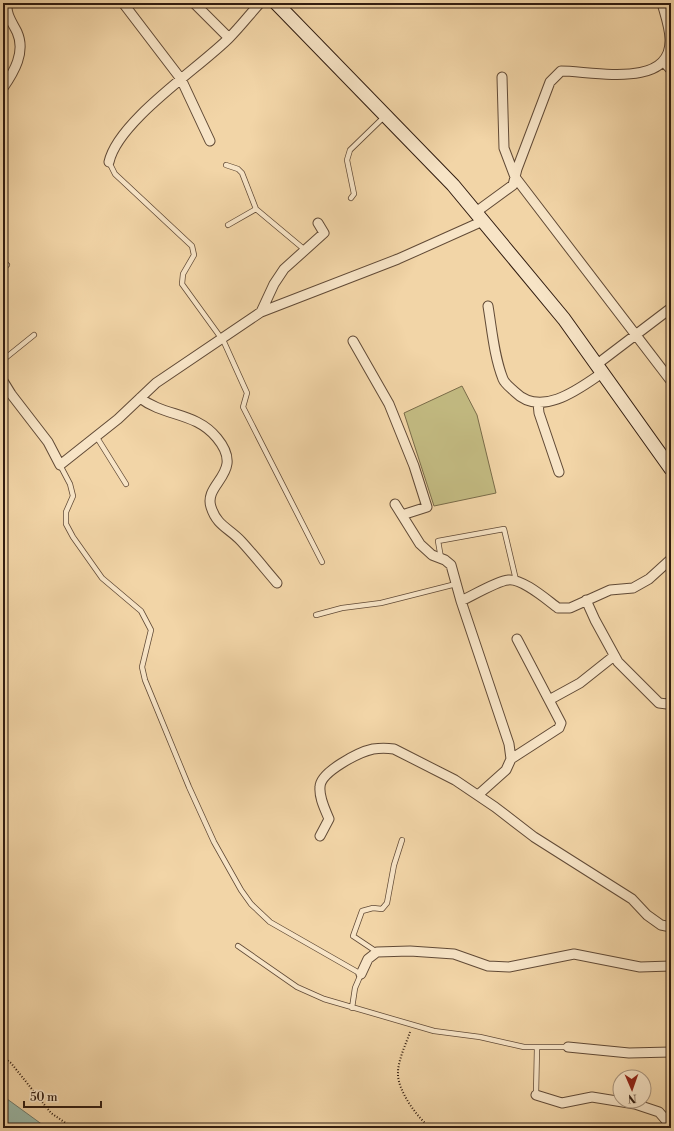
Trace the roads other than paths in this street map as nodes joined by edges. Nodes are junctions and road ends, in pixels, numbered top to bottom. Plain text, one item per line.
1 (7, 3) edge
2 (123, 3) edge
3 (194, 3) edge
4 (260, 3) edge
5 (276, 3) edge
6 (662, 3) edge
7 (229, 38) junction
8 (664, 62) junction
9 (671, 70) edge
10 (502, 77) dead end
11 (181, 79) junction
12 (3, 88) edge
13 (386, 115) junction
14 (210, 141) dead end
15 (109, 162) joint
16 (226, 165) dead end
17 (515, 177) junction
18 (351, 198) dead end
19 (256, 209) junction
20 (479, 217) junction
21 (318, 223) dead end
22 (228, 225) dead end
23 (305, 250) junction
24 (488, 306) dead end
25 (671, 308) edge
26 (261, 312) junction
27 (635, 334) junction
28 (34, 335) dead end
29 (222, 338) junction
30 (353, 341) dead end
31 (3, 360) edge
32 (599, 369) junction
33 (3, 381) edge
34 (671, 381) edge
35 (140, 398) junction
36 (538, 403) junction
37 (96, 436) junction
38 (60, 465) junction
39 (671, 469) edge
40 (559, 472) dead end
41 (126, 484) dead end
42 (395, 504) dead end
43 (402, 515) junction
44 (441, 558) junction
45 (671, 559) edge
46 (322, 562) dead end
47 (516, 580) junction
48 (277, 582) dead end
49 (456, 584) junction
50 (586, 600) junction
51 (461, 602) junction
52 (316, 615) dead end
53 (517, 639) dead end
54 (614, 656) junction
55 (549, 700) junction
56 (671, 701) edge
57 (511, 759) junction
58 (478, 795) junction
59 (320, 836) dead end
60 (402, 840) dead end
61 (671, 928) edge
62 (238, 946) dead end
63 (377, 952) junction
64 (671, 966) edge
65 (361, 974) junction
66 (352, 1008) junction
67 (537, 1047) junction
68 (568, 1047) joint
69 (671, 1052) edge
70 (536, 1095) joint
71 (671, 1126) edge

1 - 12 street
2 - 11 street
3 - 7 street
4 - 7 street
5 - 13 street
6 - 8 street
7 - 11 street
8 - 9 street
8 - 17 street
10 - 17 street
11 - 14 street
11 - 15 street
13 - 18 lane
13 - 20 street
15 - 29 lane
16 - 19 lane
17 - 20 street
17 - 27 street
19 - 22 lane
19 - 23 lane
20 - 26 street
20 - 32 street
21 - 23 street
23 - 26 street
24 - 36 street
25 - 27 street
26 - 29 street
27 - 32 street
27 - 34 street
28 - 31 lane
29 - 35 street
29 - 46 lane
30 - 43 street
32 - 36 street
32 - 39 street
33 - 38 street
35 - 37 street
35 - 48 street
36 - 40 street
37 - 38 street
37 - 41 lane
38 - 65 lane
42 - 43 street
43 - 44 street
44 - 47 lane
44 - 49 street
45 - 50 street
47 - 50 street
47 - 51 street
49 - 51 street
49 - 52 lane
50 - 54 street
51 - 57 street
53 - 55 street
54 - 55 street
54 - 56 street
55 - 57 street
57 - 58 street
58 - 59 street
58 - 61 street
60 - 63 lane
62 - 66 lane
63 - 64 street
63 - 65 street
65 - 66 lane
66 - 67 lane
67 - 68 lane
67 - 70 lane
68 - 69 street
70 - 71 street

